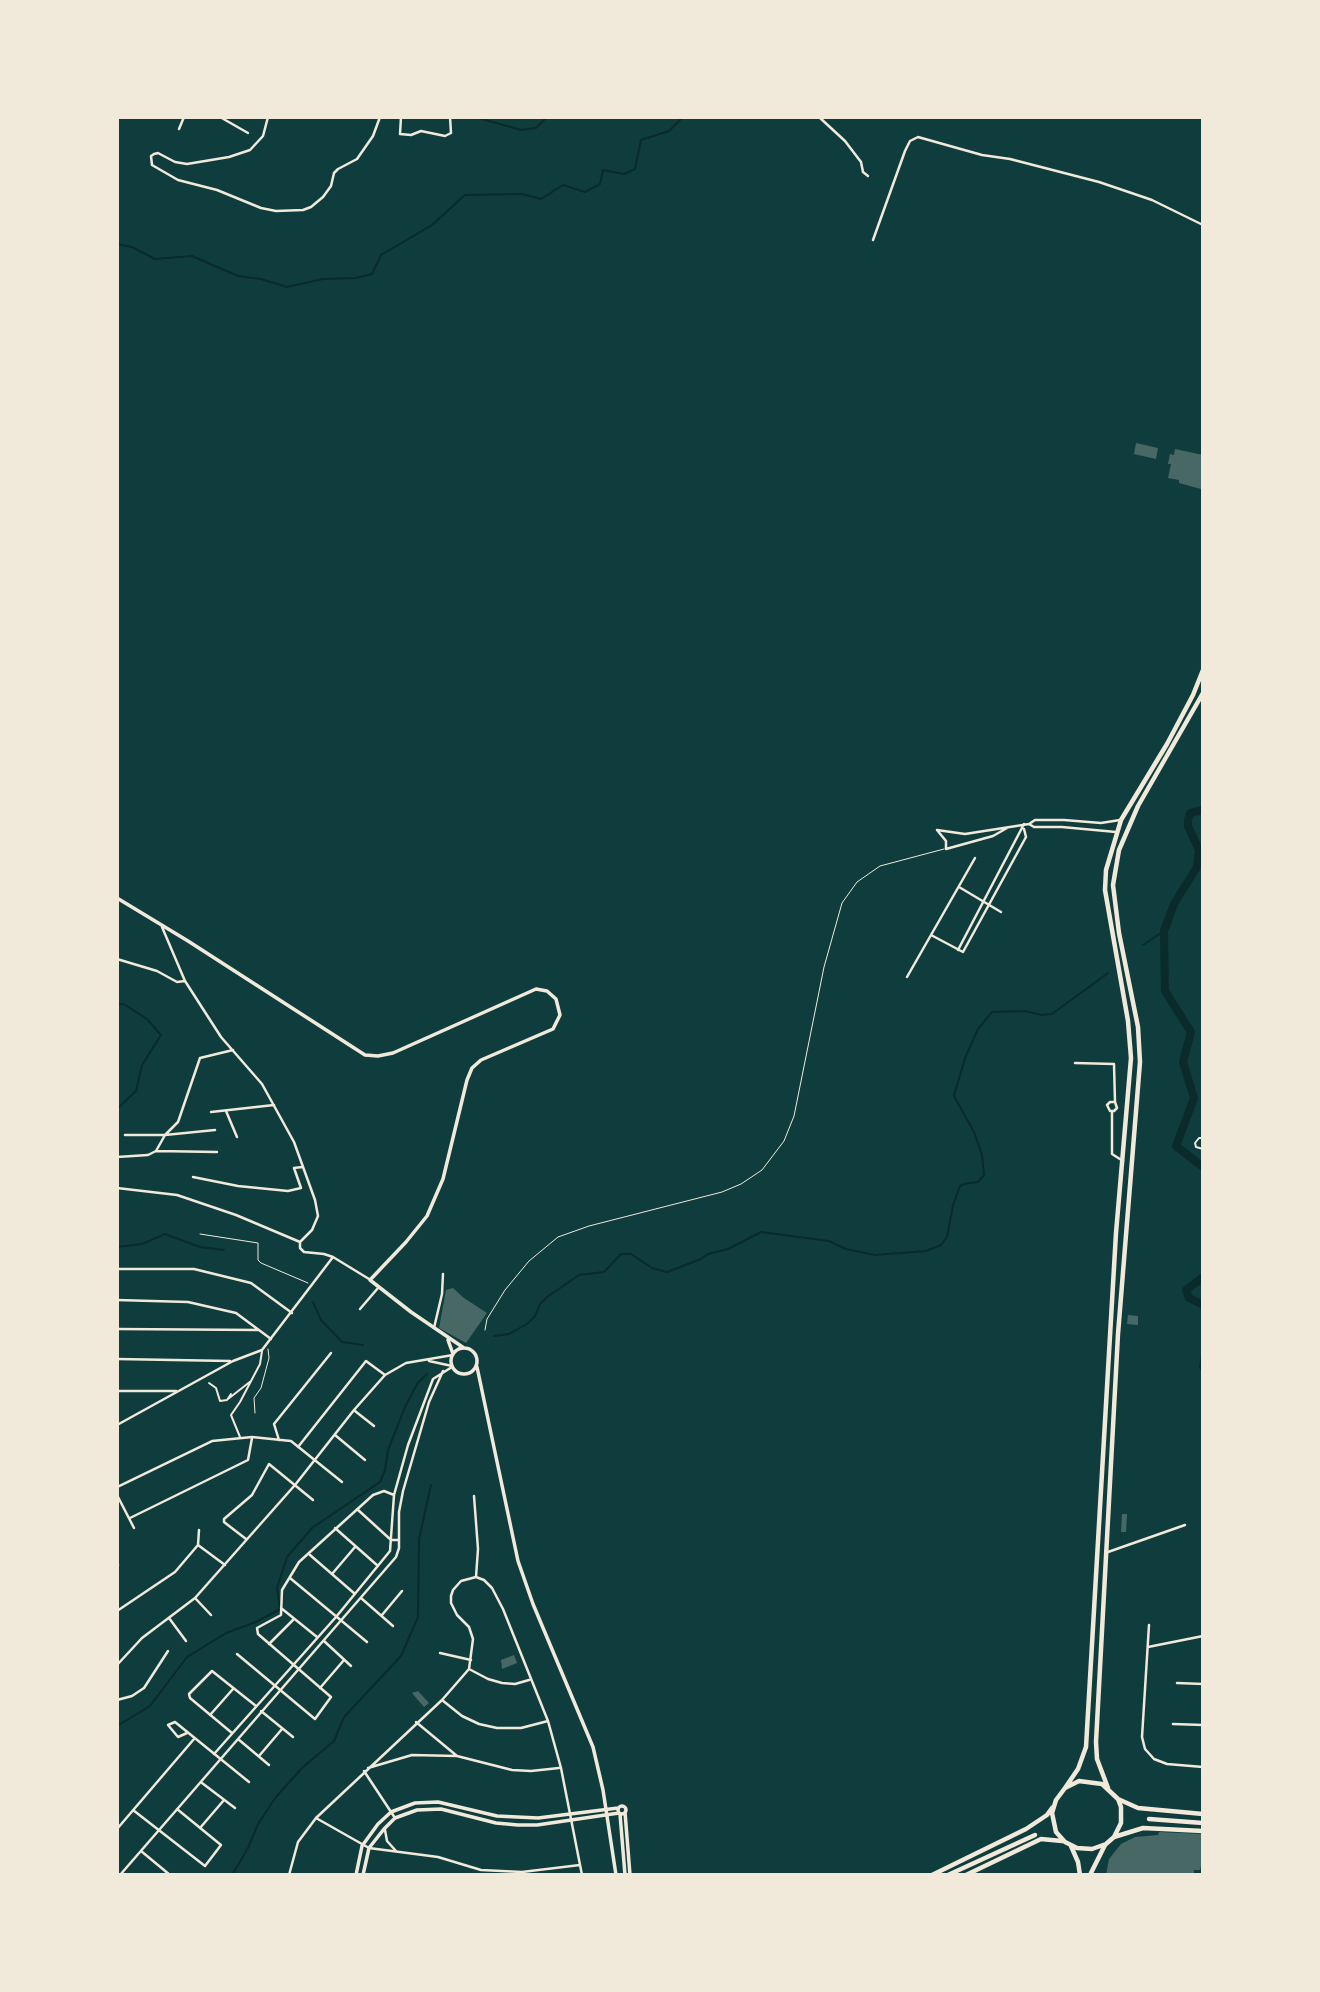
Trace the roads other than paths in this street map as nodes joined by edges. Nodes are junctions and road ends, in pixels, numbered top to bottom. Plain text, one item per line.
1 (184, 117) edge
2 (219, 117) edge
3 (268, 117) edge
4 (380, 117) edge
5 (401, 117) edge
6 (450, 117) edge
7 (819, 117) edge
8 (179, 129) dead end
9 (248, 132) dead end
10 (868, 176) dead end
11 (1203, 225) edge
12 (873, 240) dead end
13 (1203, 670) edge
14 (1203, 693) edge
15 (1121, 820) junction
16 (1030, 824) junction
17 (1024, 826) junction
18 (1008, 828) junction
19 (1116, 832) junction
20 (946, 849) junction
21 (975, 858) dead end
22 (958, 886) junction
23 (117, 898) edge
24 (984, 902) junction
25 (989, 905) junction
26 (1002, 912) dead end
27 (162, 925) junction
28 (931, 935) junction
29 (958, 950) junction
30 (117, 958) edge
31 (907, 977) dead end
32 (185, 981) junction
33 (234, 1050) junction
34 (1075, 1063) dead end
35 (1115, 1102) junction
36 (274, 1105) junction
37 (225, 1110) junction
38 (211, 1112) dead end
39 (1112, 1112) junction
40 (215, 1130) dead end
41 (125, 1135) dead end
42 (165, 1135) junction
43 (237, 1138) dead end
44 (1203, 1138) edge
45 (1203, 1149) edge
46 (156, 1151) junction
47 (218, 1152) dead end
48 (117, 1157) edge
49 (1122, 1161) junction
50 (1133, 1164) junction
51 (303, 1167) junction
52 (193, 1177) dead end
53 (117, 1188) edge
54 (300, 1242) junction
55 (333, 1257) junction
56 (117, 1269) edge
57 (443, 1274) dead end
58 (370, 1280) junction
59 (378, 1288) junction
60 (117, 1300) edge
61 (359, 1309) dead end
62 (292, 1313) junction
63 (434, 1328) junction
64 (117, 1329) edge
65 (258, 1330) junction
66 (485, 1330) dead end
67 (447, 1338) junction
68 (271, 1339) junction
69 (464, 1348) junction
70 (262, 1350) junction
71 (331, 1353) dead end
72 (453, 1354) junction
73 (117, 1359) edge
74 (425, 1360) junction
75 (233, 1362) junction
76 (1109, 1365) junction
77 (1117, 1365) junction
78 (452, 1366) junction
79 (477, 1367) junction
80 (443, 1371) junction
81 (467, 1374) junction
82 (385, 1375) junction
83 (253, 1379) junction
84 (209, 1383) dead end
85 (480, 1384) junction
86 (117, 1391) edge
87 (180, 1391) junction
88 (230, 1394) dead end
89 (424, 1399) junction
90 (227, 1400) junction
91 (429, 1402) junction
92 (354, 1410) junction
93 (1104, 1425) junction
94 (1114, 1425) junction
95 (117, 1426) edge
96 (374, 1426) dead end
97 (334, 1434) junction
98 (252, 1437) junction
99 (240, 1438) junction
100 (279, 1440) junction
101 (408, 1445) junction
102 (298, 1447) junction
103 (416, 1447) junction
104 (406, 1454) junction
105 (413, 1456) junction
106 (314, 1460) junction
107 (365, 1460) dead end
108 (342, 1482) dead end
109 (295, 1485) junction
110 (117, 1487) edge
111 (117, 1494) edge
112 (394, 1495) junction
113 (474, 1496) dead end
114 (313, 1500) dead end
115 (357, 1509) junction
116 (130, 1518) junction
117 (1185, 1525) dead end
118 (134, 1528) dead end
119 (335, 1528) junction
120 (199, 1530) dead end
121 (247, 1540) junction
122 (391, 1540) junction
123 (399, 1540) junction
124 (198, 1545) junction
125 (356, 1546) junction
126 (1108, 1552) junction
127 (310, 1554) junction
128 (225, 1566) junction
129 (378, 1566) junction
130 (332, 1574) junction
131 (476, 1577) junction
132 (290, 1578) junction
133 (402, 1591) dead end
134 (355, 1594) junction
135 (195, 1598) junction
136 (361, 1598) junction
137 (281, 1608) junction
138 (117, 1611) edge
139 (211, 1615) dead end
140 (382, 1615) junction
141 (336, 1617) junction
142 (169, 1618) junction
143 (296, 1618) junction
144 (342, 1620) junction
145 (1149, 1625) dead end
146 (393, 1626) dead end
147 (1203, 1636) edge
148 (317, 1637) junction
149 (186, 1641) dead end
150 (324, 1641) junction
151 (367, 1642) dead end
152 (269, 1644) junction
153 (1148, 1647) junction
154 (168, 1651) dead end
155 (440, 1653) dead end
156 (237, 1654) dead end
157 (344, 1660) junction
158 (472, 1660) junction
159 (117, 1664) edge
160 (351, 1665) dead end
161 (293, 1666) junction
162 (469, 1669) junction
163 (299, 1670) junction
164 (530, 1680) junction
165 (1177, 1683) dead end
166 (1203, 1684) edge
167 (274, 1686) junction
168 (234, 1688) junction
169 (320, 1688) junction
170 (279, 1691) junction
171 (117, 1700) edge
172 (442, 1700) junction
173 (256, 1706) junction
174 (261, 1711) junction
175 (210, 1715) junction
176 (548, 1721) junction
177 (416, 1722) junction
178 (1173, 1724) dead end
179 (1203, 1725) edge
180 (283, 1729) junction
181 (187, 1732) junction
182 (232, 1734) junction
183 (293, 1737) dead end
184 (238, 1738) junction
185 (194, 1739) junction
186 (440, 1743) junction
187 (214, 1754) junction
188 (436, 1754) junction
189 (259, 1756) junction
190 (457, 1756) junction
191 (220, 1760) junction
192 (269, 1765) dead end
193 (1203, 1767) edge
194 (561, 1768) junction
195 (365, 1770) junction
196 (201, 1782) junction
197 (249, 1782) dead end
198 (1065, 1788) junction
199 (1108, 1788) junction
200 (1118, 1799) junction
201 (224, 1800) junction
202 (1053, 1807) junction
203 (235, 1808) dead end
204 (176, 1809) junction
205 (134, 1810) junction
206 (391, 1812) junction
207 (570, 1813) junction
208 (599, 1813) junction
209 (1203, 1814) edge
210 (316, 1818) junction
211 (395, 1818) junction
212 (1149, 1818) dead end
213 (572, 1820) junction
214 (1203, 1822) edge
215 (200, 1828) junction
216 (117, 1829) edge
217 (384, 1829) junction
218 (158, 1830) junction
219 (1203, 1831) edge
220 (1035, 1836) dead end
221 (1114, 1837) junction
222 (1065, 1842) junction
223 (1106, 1844) junction
224 (362, 1846) junction
225 (1070, 1846) junction
226 (369, 1848) junction
227 (141, 1851) junction
228 (399, 1853) junction
229 (580, 1865) junction
230 (164, 1870) junction
231 (481, 1870) junction
232 (521, 1873) edge
233 (120, 1875) edge
234 (160, 1875) edge
235 (170, 1875) edge
236 (290, 1875) edge
237 (356, 1875) edge
238 (363, 1875) edge
239 (489, 1875) edge
240 (582, 1875) edge
241 (616, 1875) edge
242 (628, 1875) edge
243 (932, 1875) edge
244 (950, 1875) edge
245 (967, 1875) edge
246 (1080, 1875) edge
247 (1090, 1875) edge

1 - 8 street
2 - 9 street
3 - 4 street
5 - 6 street
7 - 10 street
11 - 12 street
13 - 15 main road
14 - 50 main road
15 - 16 street
15 - 19 main road
16 - 17 street
16 - 19 street
17 - 18 street
17 - 24 street
17 - 25 street
18 - 20 street
18 - 20 street
19 - 49 main road
20 - 66 lane
21 - 22 street
22 - 24 street
22 - 28 street
23 - 27 main road
24 - 25 street
24 - 29 street
25 - 26 street
25 - 29 street
27 - 32 street
27 - 58 main road
28 - 29 street
28 - 31 street
30 - 32 street
32 - 33 street
33 - 36 street
33 - 42 street
34 - 35 street
35 - 39 street
35 - 39 street
36 - 37 street
36 - 51 street
37 - 38 street
37 - 43 street
39 - 49 street
40 - 42 street
41 - 42 street
42 - 46 street
44 - 45 street
46 - 47 street
46 - 48 street
49 - 50 main road
49 - 76 main road
50 - 77 main road
51 - 52 street
51 - 54 street
53 - 54 street
54 - 55 street
55 - 58 street
55 - 62 street
56 - 62 street
57 - 63 street
58 - 59 main road
59 - 61 street
59 - 63 main road
60 - 65 street
62 - 68 street
63 - 67 main road
64 - 65 street
65 - 68 street
67 - 69 main road
67 - 72 main road
68 - 70 street
69 - 72 main road
69 - 79 main road
70 - 75 street
70 - 83 street
71 - 100 street
72 - 74 street
72 - 78 main road
73 - 75 street
74 - 78 street
74 - 82 street
75 - 87 street
76 - 77 main road
76 - 93 main road
77 - 94 main road
78 - 80 street
78 - 81 main road
79 - 81 main road
79 - 85 main road
80 - 89 street
80 - 91 street
81 - 85 main road
82 - 92 street
82 - 102 street
83 - 90 street
83 - 99 street
84 - 90 street
85 - 241 main road
86 - 87 street
87 - 95 street
88 - 90 street
89 - 91 street
89 - 101 street
91 - 103 street
92 - 96 street
92 - 97 street
93 - 94 main road
93 - 198 main road
94 - 126 main road
97 - 106 street
97 - 107 street
98 - 99 street
98 - 100 street
98 - 116 street
99 - 110 street
100 - 102 street
101 - 103 street
101 - 104 street
102 - 106 street
103 - 105 street
104 - 105 street
104 - 112 street
105 - 123 street
106 - 108 street
106 - 109 street
109 - 114 street
109 - 121 street
109 - 121 street
111 - 116 street
112 - 115 street
112 - 122 street
113 - 131 street
115 - 119 street
115 - 122 street
116 - 118 street
117 - 126 street
119 - 125 street
119 - 127 street
120 - 124 street
121 - 128 street
122 - 123 street
122 - 129 street
123 - 136 street
124 - 128 street
124 - 138 street
125 - 129 street
125 - 130 street
126 - 199 main road
127 - 130 street
127 - 132 street
128 - 135 street
129 - 134 street
130 - 134 street
131 - 158 street
131 - 164 street
132 - 137 street
132 - 141 street
133 - 140 street
134 - 141 street
135 - 139 street
135 - 142 street
136 - 140 street
136 - 144 street
137 - 143 street
137 - 152 street
140 - 146 street
141 - 144 street
141 - 148 street
142 - 149 street
142 - 159 street
143 - 148 street
143 - 152 street
144 - 150 street
144 - 151 street
145 - 153 street
147 - 153 street
148 - 161 street
150 - 157 street
150 - 163 street
152 - 161 street
153 - 193 street
154 - 171 street
155 - 158 street
156 - 167 street
157 - 160 street
157 - 169 street
158 - 162 street
161 - 163 street
161 - 167 street
162 - 164 street
162 - 172 street
163 - 169 street
163 - 170 street
164 - 176 street
165 - 166 street
167 - 170 street
167 - 173 street
168 - 173 street
168 - 175 street
168 - 175 street
169 - 170 street
170 - 174 street
172 - 176 street
172 - 177 street
173 - 182 street
174 - 180 street
174 - 184 street
175 - 182 street
176 - 194 street
177 - 186 street
177 - 195 street
178 - 179 street
180 - 183 street
180 - 189 street
181 - 181 street
181 - 185 street
182 - 187 street
184 - 189 street
184 - 191 street
185 - 187 street
185 - 205 street
186 - 188 street
186 - 190 street
187 - 191 street
188 - 190 street
188 - 195 street
189 - 192 street
190 - 194 street
191 - 196 street
191 - 197 street
194 - 207 street
195 - 206 street
195 - 210 street
196 - 201 street
196 - 204 street
198 - 199 main road
198 - 202 main road
199 - 200 main road
200 - 209 main road
200 - 221 main road
201 - 203 street
201 - 215 street
202 - 222 main road
202 - 243 main road
204 - 215 street
204 - 218 street
205 - 216 street
205 - 218 street
206 - 207 main road
206 - 211 street
206 - 224 main road
207 - 208 main road
207 - 213 street
208 - 213 main road
208 - 242 main road
210 - 224 street
210 - 236 street
211 - 213 main road
211 - 217 main road
212 - 214 main road
213 - 229 street
215 - 218 street
217 - 226 main road
217 - 228 street
218 - 227 street
219 - 221 main road
220 - 244 main road
221 - 223 main road
222 - 225 main road
222 - 245 main road
223 - 225 main road
223 - 247 main road
224 - 226 street
224 - 237 main road
225 - 246 main road
226 - 228 street
226 - 238 main road
227 - 230 street
227 - 233 street
228 - 231 street
229 - 232 street
229 - 240 street
230 - 234 street
230 - 235 street
231 - 232 street
231 - 239 street

